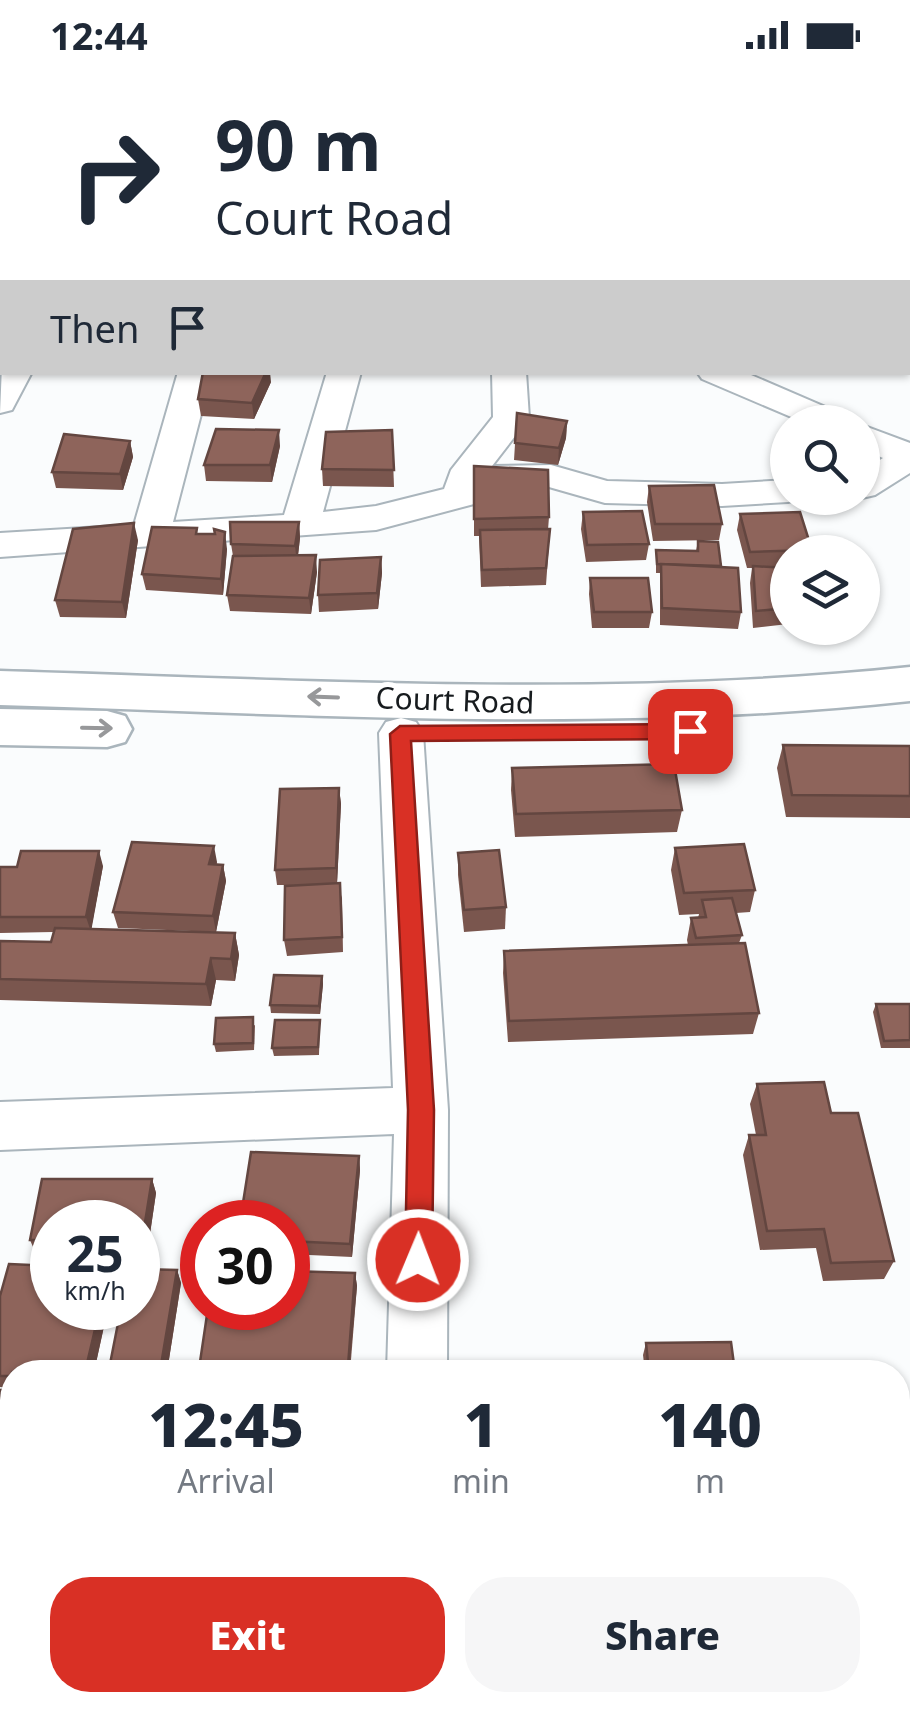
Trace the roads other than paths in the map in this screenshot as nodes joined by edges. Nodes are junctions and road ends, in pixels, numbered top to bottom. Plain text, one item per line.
1 (14, 375) edge
2 (194, 375) edge
3 (343, 375) edge
4 (508, 375) edge
5 (721, 375) edge
6 (797, 375) edge
7 (772, 397) junction
8 (0, 403) edge
9 (791, 405) edge
10 (880, 444) edge
11 (910, 457) edge
12 (880, 475) edge
13 (464, 478) junction
14 (770, 493) edge
15 (300, 526) junction
16 (150, 536) junction
17 (0, 545) edge
18 (910, 684) edge
19 (0, 688) edge
20 (910, 715) edge
21 (0, 727) edge
22 (400, 734) junction
23 (421, 1110) junction
24 (0, 1126) edge
25 (416, 1360) edge

1 - 8 street
2 - 16 street
3 - 15 street
4 - 13 street
5 - 7 street
6 - 7 street
7 - 9 street
10 - 11 street
11 - 12 street
13 - 14 street
13 - 15 street
15 - 16 street
16 - 17 street
18 -> 19 main road, Court Road
20 - 22 main road, Court Road
21 -> 22 main road, Court Road
22 - 23 street
23 - 24 street
23 - 25 street

